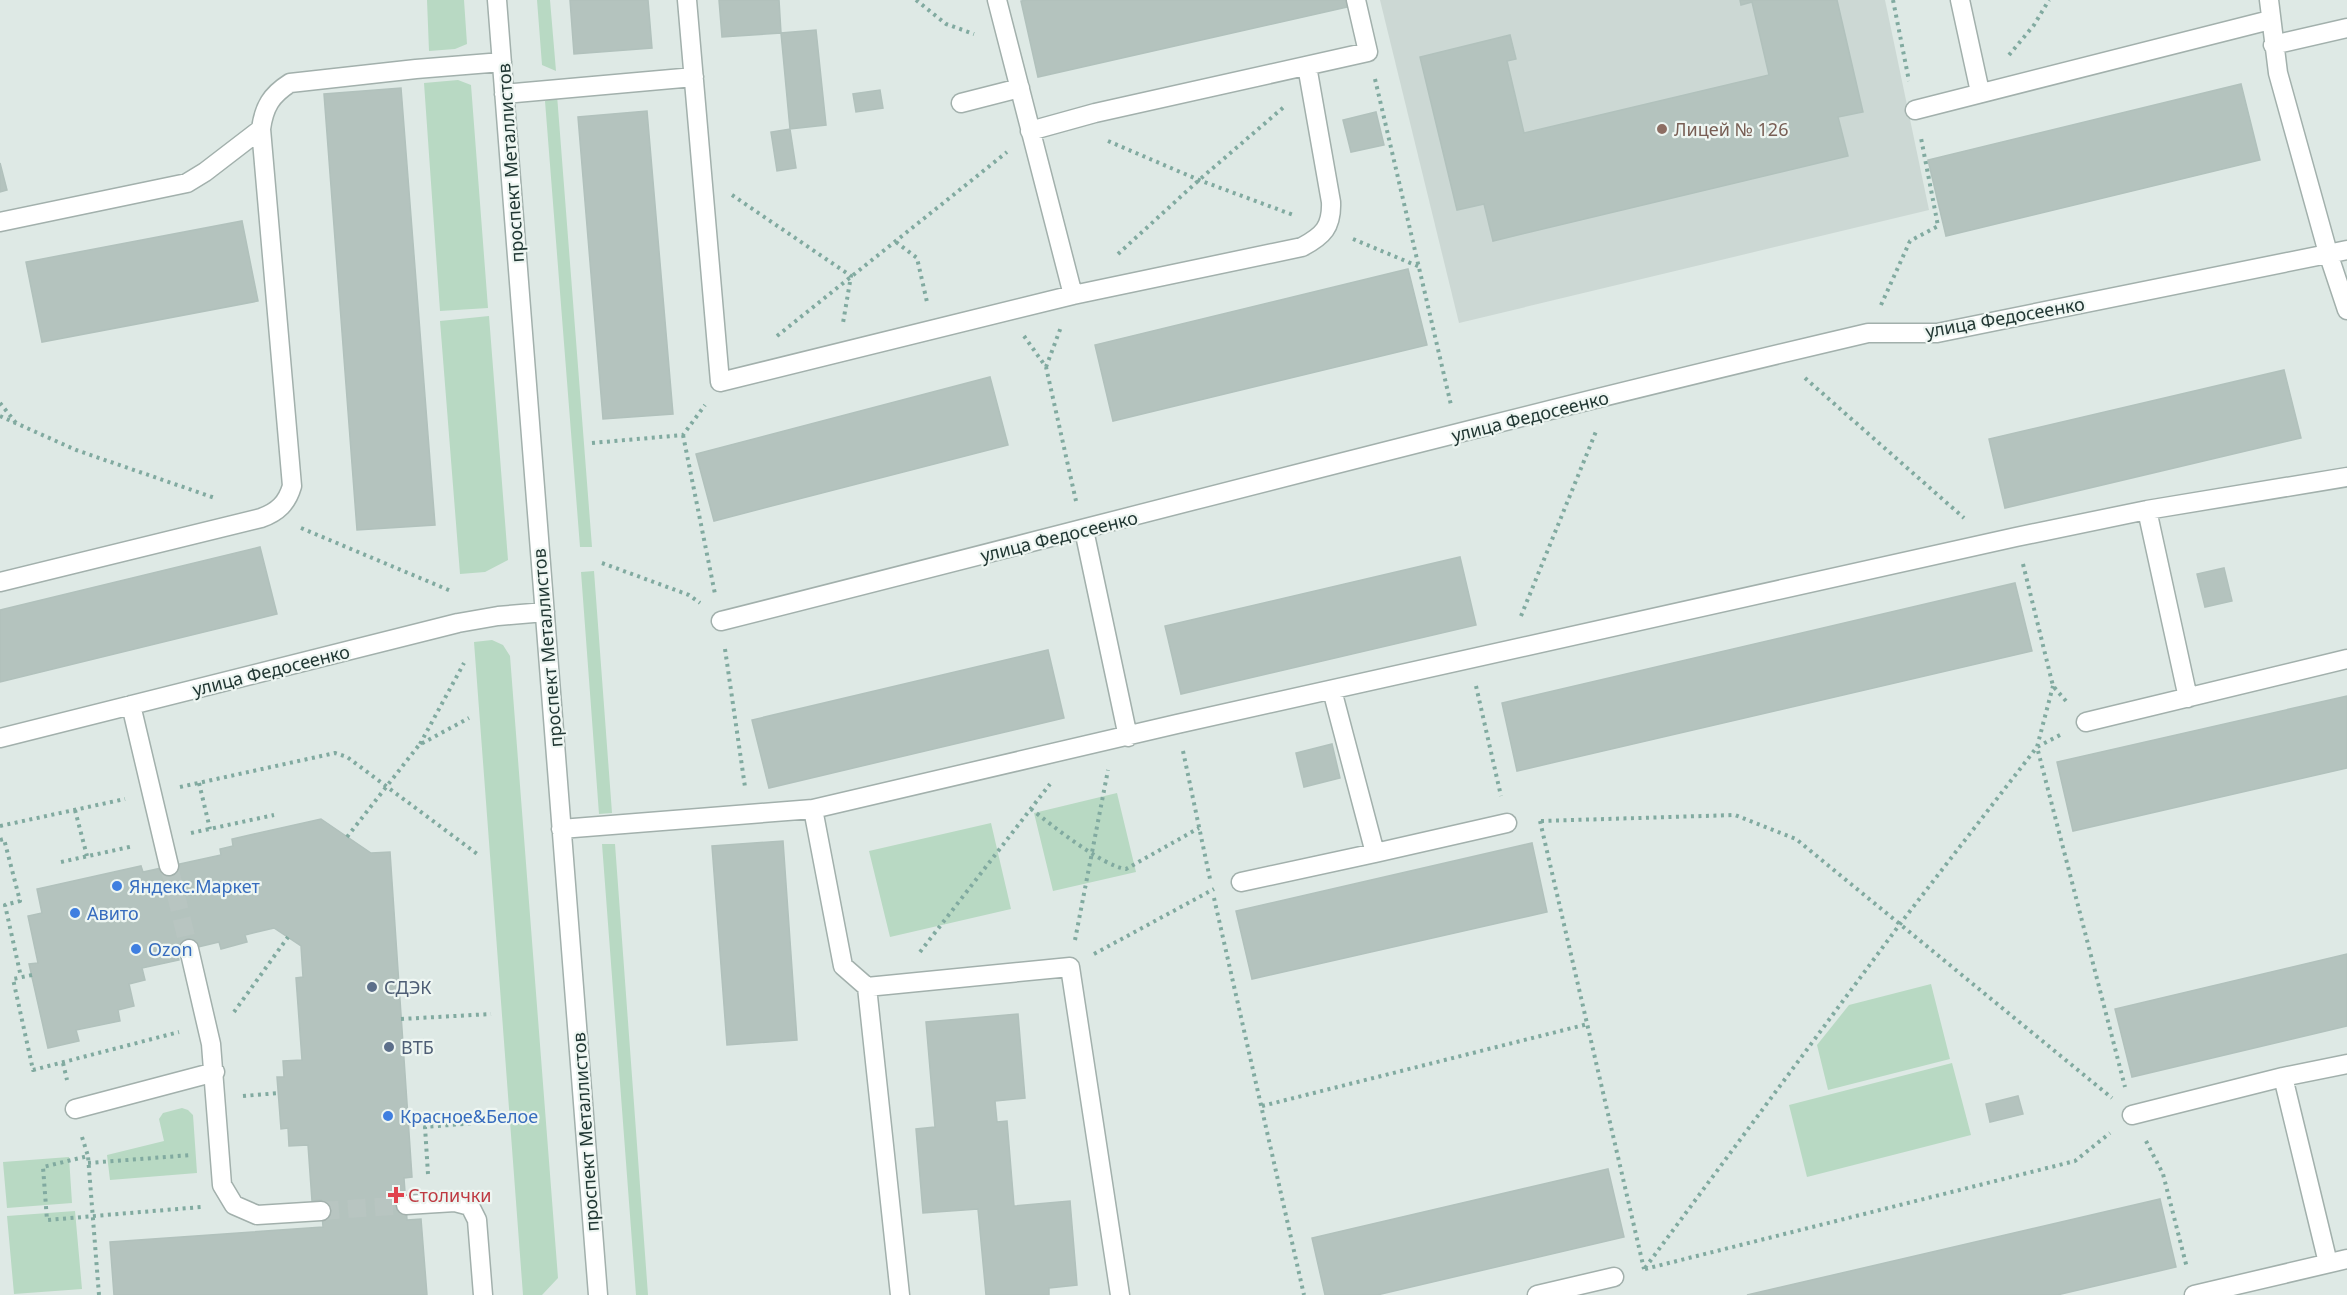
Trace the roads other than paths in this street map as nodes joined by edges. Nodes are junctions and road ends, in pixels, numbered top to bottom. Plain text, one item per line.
1 (497, 0) edge
2 (687, 0) edge
3 (997, 0) edge
4 (1356, 0) edge
5 (1960, 0) edge
6 (2269, 0) edge
7 (2270, 20) junction
8 (2347, 28) edge
9 (2273, 45) junction
10 (502, 62) junction
11 (1307, 66) junction
12 (694, 77) junction
13 (1020, 88) junction
14 (1980, 92) junction
15 (504, 94) junction
16 (961, 103) dead end
17 (1915, 110) road end
18 (261, 129) junction
19 (1030, 131) junction
20 (0, 222) edge
21 (2347, 249) edge
22 (2328, 253) junction
23 (1073, 295) junction
24 (2347, 310) edge
25 (2347, 477) edge
26 (2147, 510) junction
27 (1084, 530) junction
28 (0, 582) edge
29 (545, 612) junction
30 (721, 621) road end
31 (2347, 659) edge
32 (1332, 690) junction
33 (2188, 698) junction
34 (131, 705) junction
35 (2086, 722) road end
36 (0, 738) edge
37 (1121, 739) junction
38 (813, 809) junction
39 (1507, 823) road end
40 (561, 829) junction
41 (1375, 853) junction
42 (169, 866) tunnel mouth
43 (1241, 882) road end
44 (189, 950) tunnel mouth
45 (867, 987) junction
46 (2347, 1064) edge
47 (214, 1072) junction
48 (2283, 1077) junction
49 (75, 1109) dead end
50 (2132, 1114) road end
51 (406, 1205) tunnel mouth
52 (321, 1210) tunnel mouth
53 (2347, 1259) edge
54 (2328, 1263) junction
55 (1614, 1277) road end
56 (483, 1295) edge
57 (598, 1295) edge
58 (900, 1295) edge
59 (1120, 1295) edge
60 (1537, 1295) edge
61 (2194, 1295) edge

1 - 10 street, проспект Металлистов
2 - 12 street
3 - 13 street
4 - 11 street
5 - 14 street
6 - 7 street
7 - 9 street
7 - 14 street
8 - 9 street
9 - 22 street
10 - 15 street, проспект Металлистов
10 - 18 street
11 - 19 street
11 - 23 street
12 - 15 street
12 - 23 street
13 - 16 street
13 - 19 street
14 - 17 street
15 - 29 street, проспект Металлистов
18 - 20 street
18 - 28 street
19 - 23 street
21 - 22 street, улица Федосеенко
22 - 24 street
22 - 27 street, улица Федосеенко
25 - 26 street
26 - 32 street
26 - 33 street
27 - 30 street, улица Федосеенко
27 - 37 street
29 - 34 street, улица Федосеенко
29 - 40 street, проспект Металлистов
31 - 33 street
32 - 37 street
32 - 41 street
33 - 35 street
34 - 36 street, улица Федосеенко
34 - 42 street
37 - 38 street
38 - 40 street
38 - 45 street
39 - 41 street
40 - 57 street, проспект Металлистов
41 - 43 street
44 - 47 street
45 - 58 street
45 - 59 street
46 - 48 street
47 - 49 street
47 - 52 street
48 - 50 street
48 - 54 street
51 - 56 street
53 - 54 street
54 - 61 street
55 - 60 street

